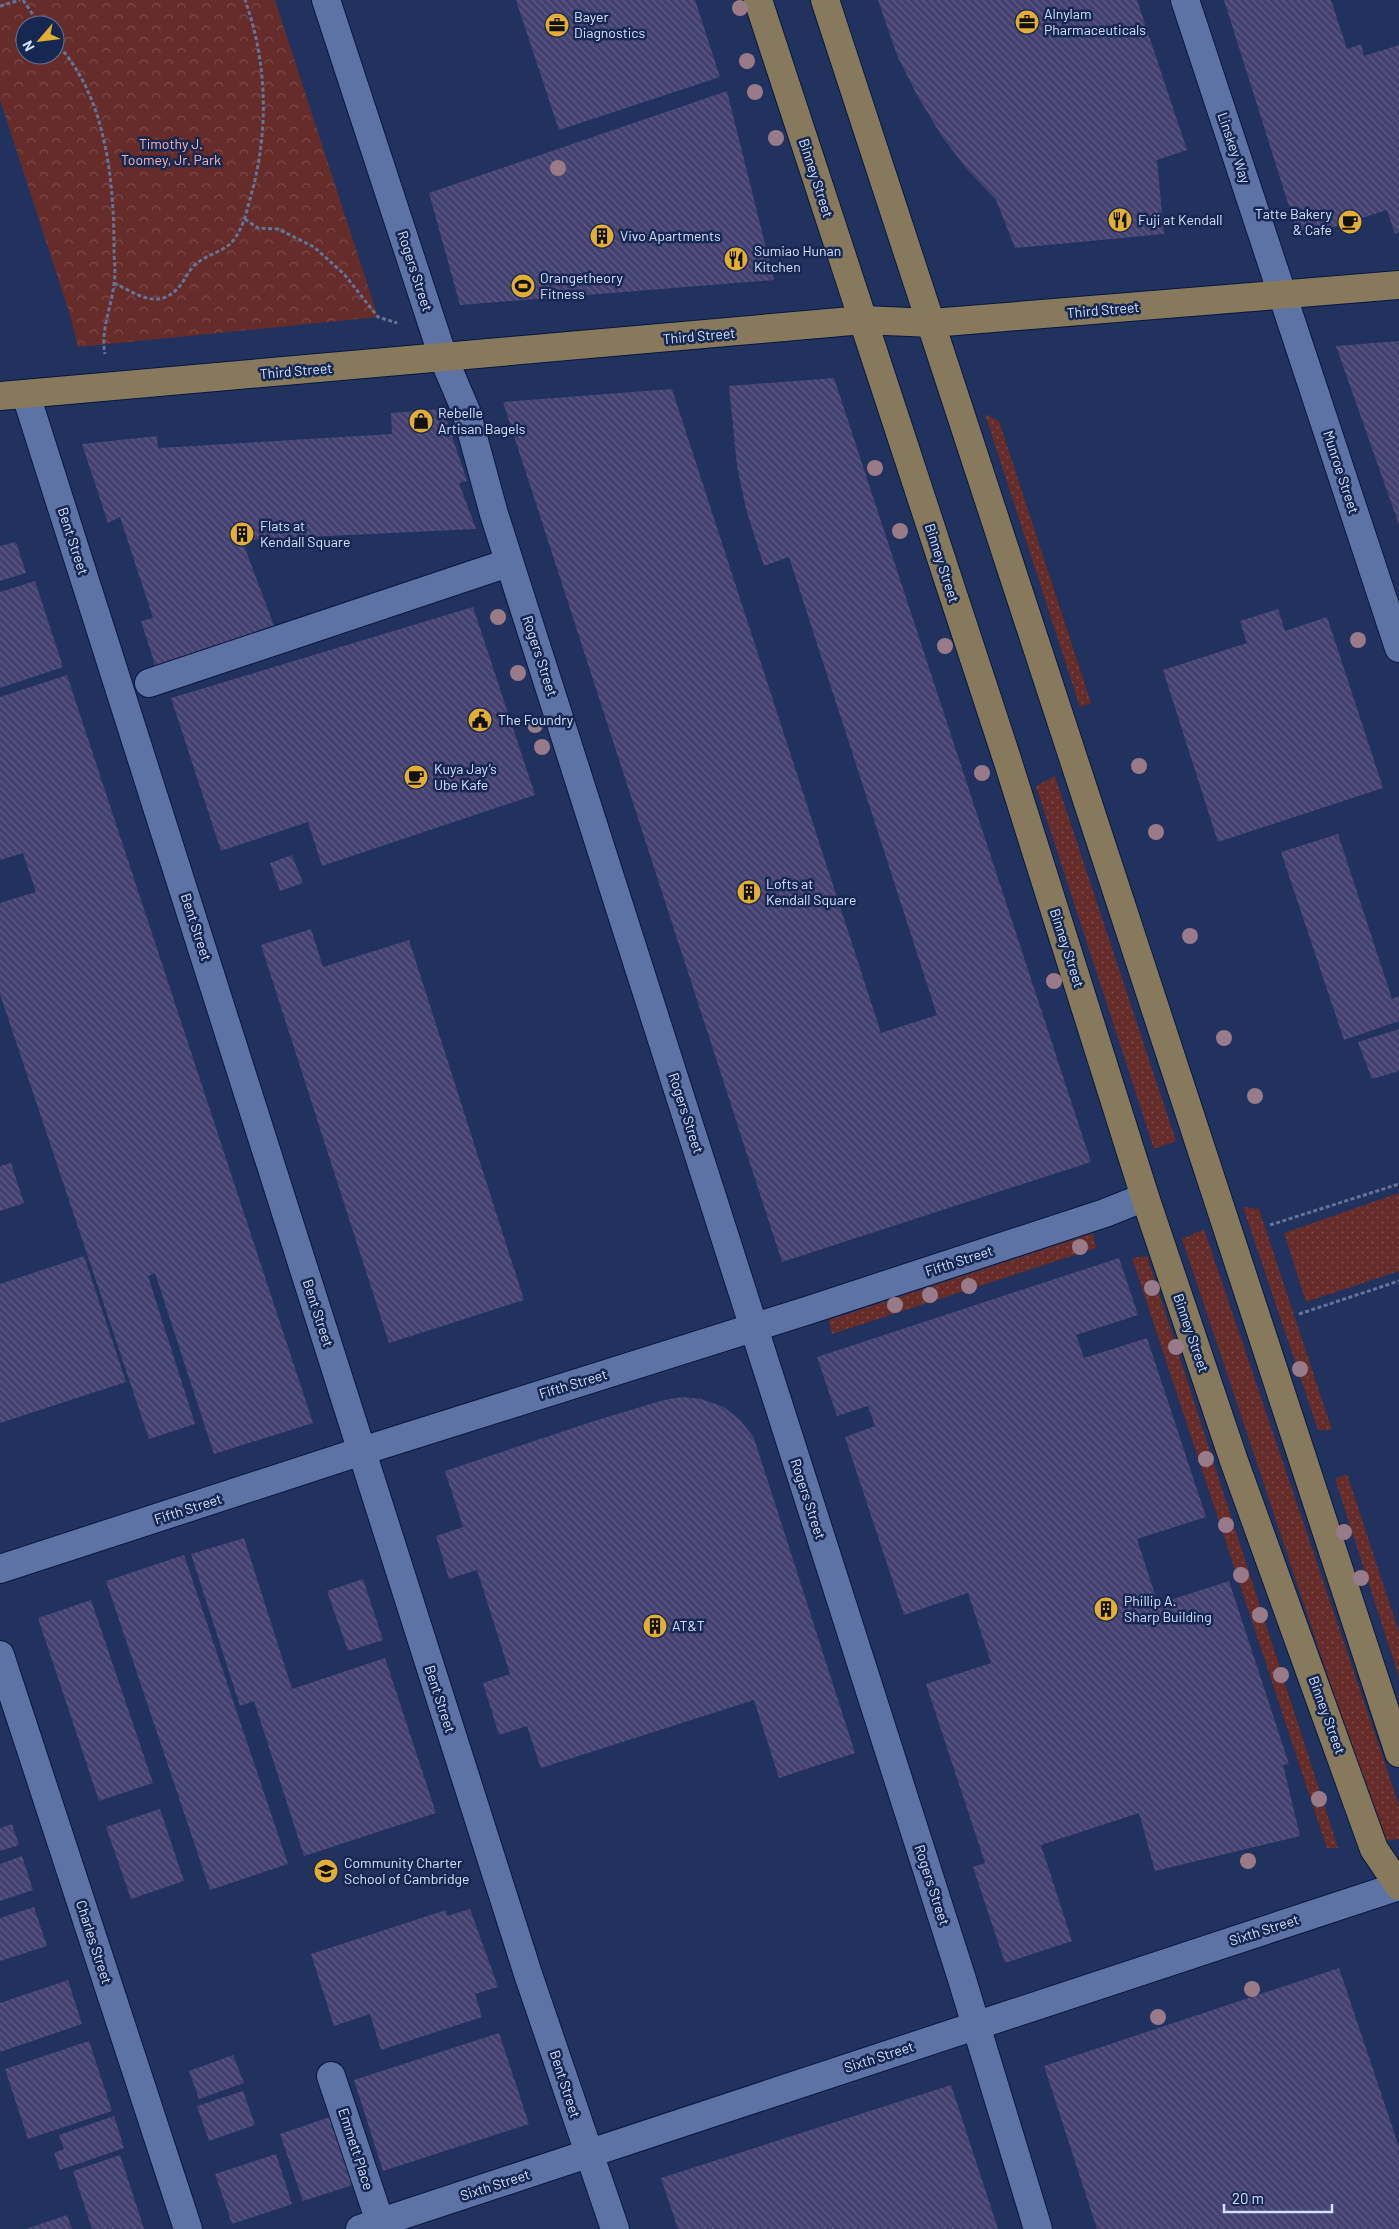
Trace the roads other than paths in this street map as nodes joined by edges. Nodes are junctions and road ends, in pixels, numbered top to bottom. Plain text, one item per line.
1 (326, 0) edge
2 (758, 0) edge
3 (825, 0) edge
4 (1185, 0) edge
5 (1399, 285) edge
6 (1283, 295) junction
7 (863, 320) junction
8 (932, 323) junction
9 (443, 357) junction
10 (13, 396) edge
11 (496, 568) dead end
12 (1399, 648) edge
13 (148, 683) dead end
14 (1145, 1197) junction
15 (755, 1327) junction
16 (362, 1451) junction
17 (0, 1570) edge
18 (0, 1655) edge
19 (1399, 1753) edge
20 (1399, 1886) edge
21 (976, 2025) junction
22 (331, 2076) dead end
23 (588, 2154) junction
24 (370, 2226) edge
25 (188, 2229) edge
26 (616, 2229) edge
27 (1038, 2229) edge

1 - 9 street, Rogers Street
2 - 7 main road, Binney Street
3 - 8 main road
4 - 6 street, Linskey Way
5 - 6 main road, Third Street
6 - 8 main road, Third Street
6 - 12 street, Munroe Street
7 - 8 main road, Third Street
7 - 9 main road, Third Street
7 - 14 main road, Binney Street
8 - 19 main road
9 - 10 main road, Third Street
9 - 15 street, Rogers Street
10 - 16 street, Bent Street
11 - 13 street
14 - 15 street, Fifth Street
14 - 20 main road, Binney Street
15 - 16 street, Fifth Street
15 - 21 street, Rogers Street
16 - 17 street, Fifth Street
16 - 23 street, Bent Street
18 - 25 street, Charles Street
20 - 21 street, Sixth Street
21 - 23 street, Sixth Street
21 - 27 street, Rogers Street
22 - 24 street, Emmett Place
23 - 24 street, Sixth Street
23 - 26 street, Bent Street

